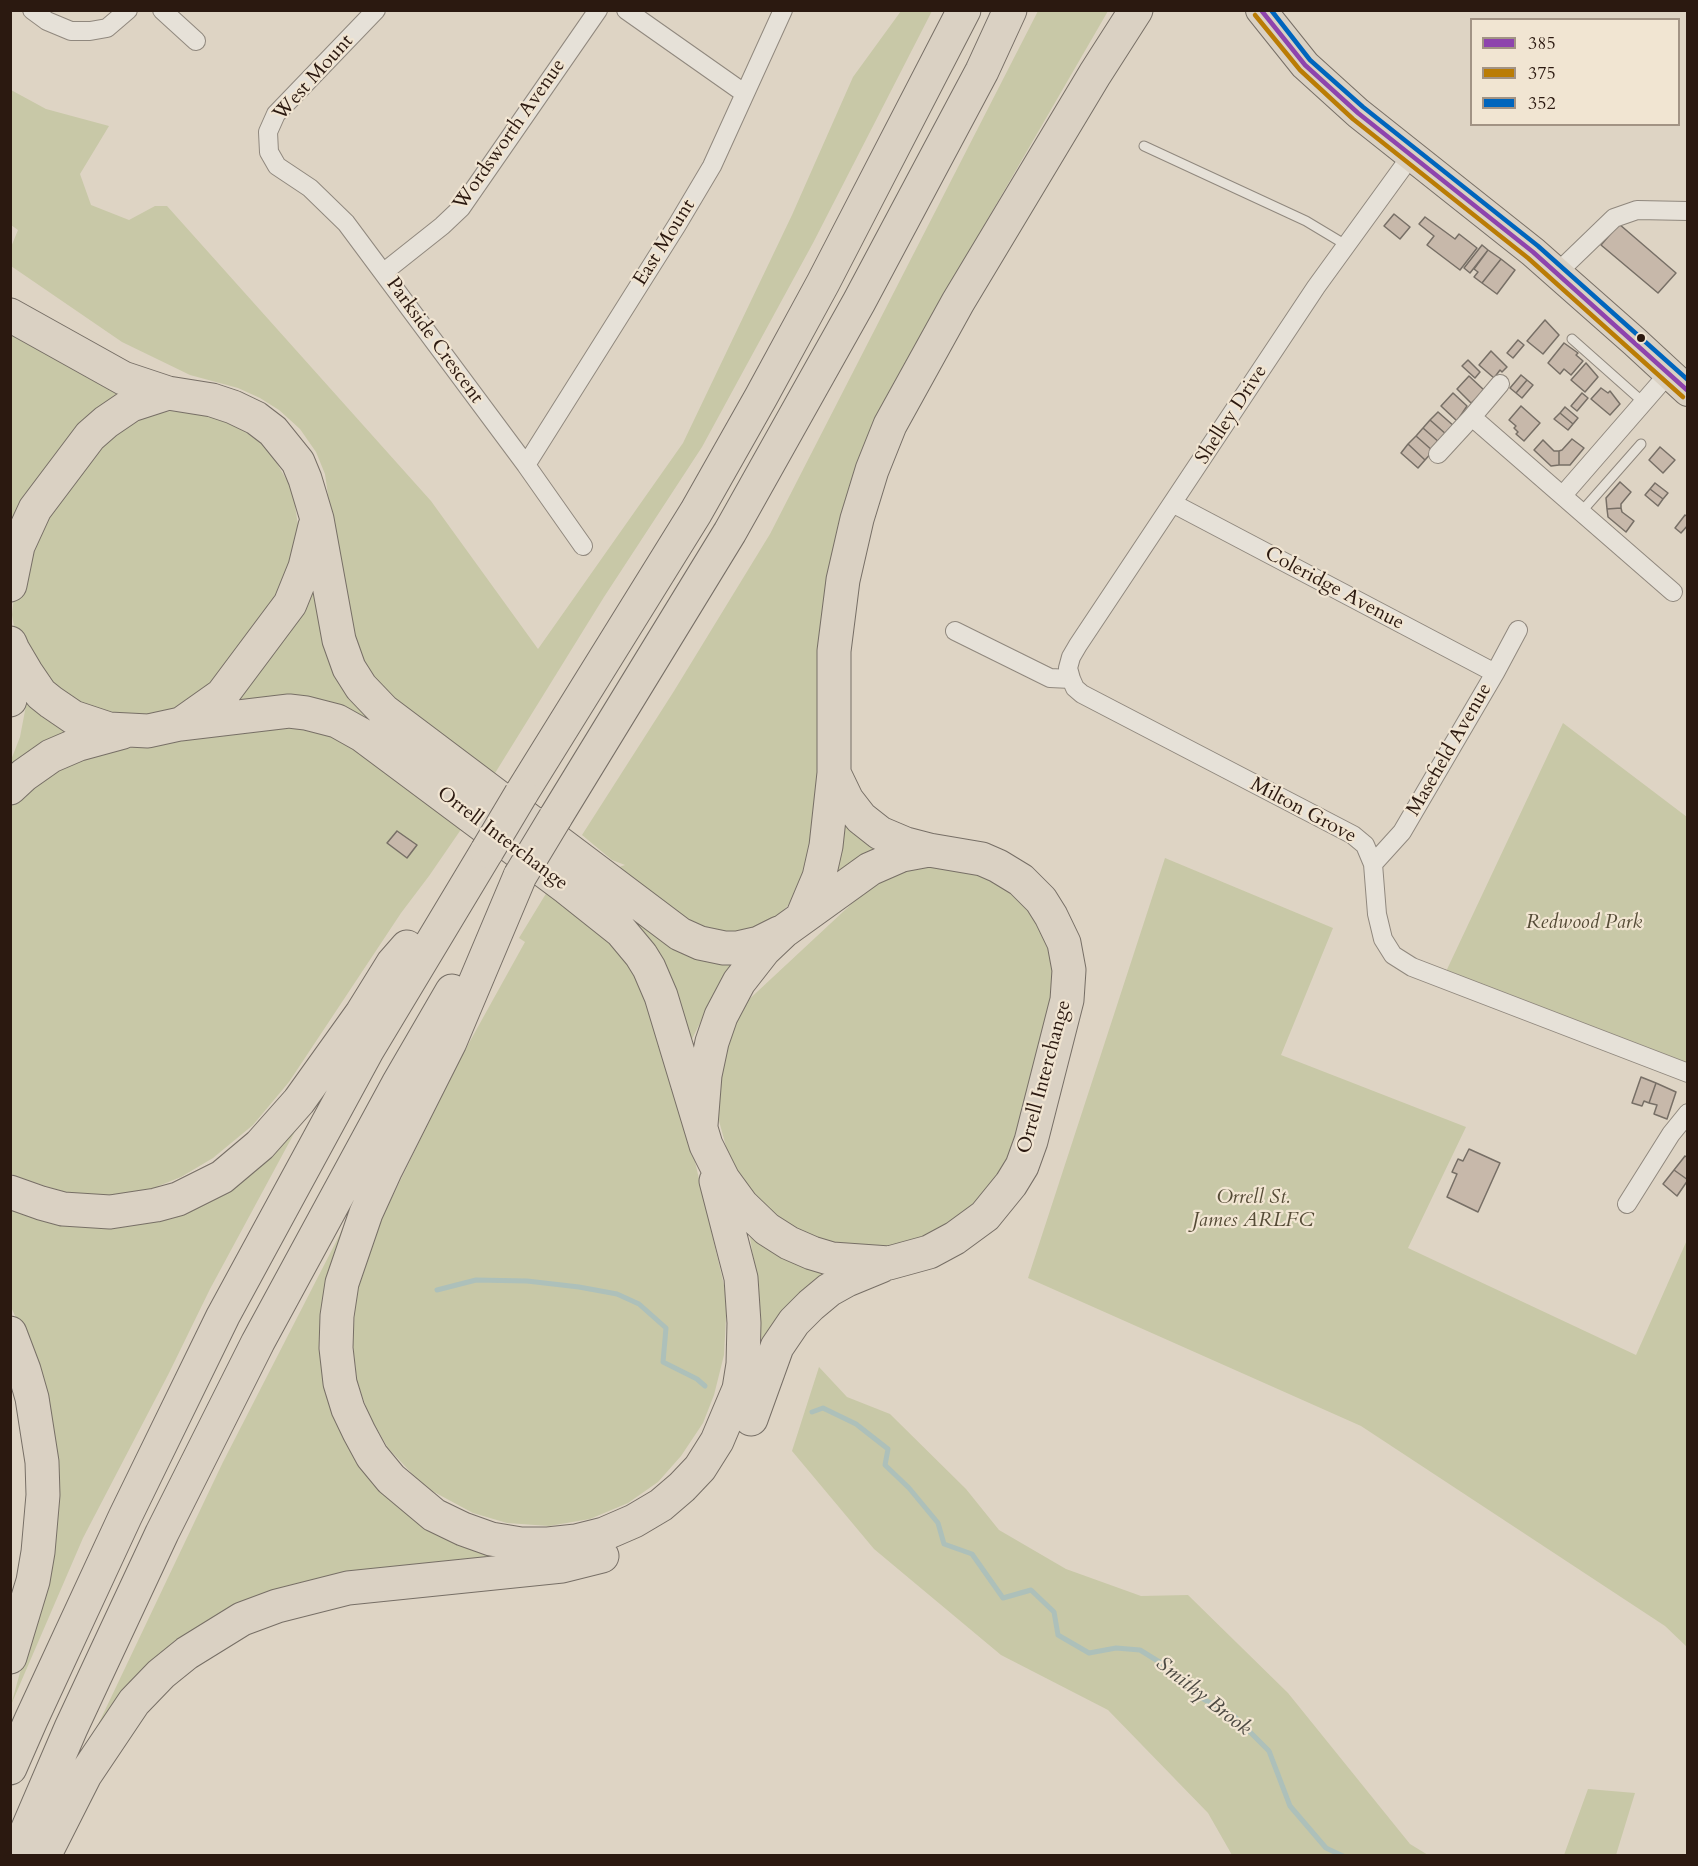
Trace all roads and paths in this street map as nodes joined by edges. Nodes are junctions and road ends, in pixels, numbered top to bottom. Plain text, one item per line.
1 (32, 10) edge
2 (128, 10) edge
3 (162, 10) edge
4 (376, 10) edge
5 (598, 10) edge
6 (626, 10) edge
7 (783, 10) edge
8 (964, 10) edge
9 (1010, 10) edge
10 (1136, 10) edge
11 (1261, 10) edge
12 (196, 41) dead end
13 (744, 93) junction
14 (1144, 146) dead end
15 (270, 152) joint
16 (1411, 156) junction
17 (1688, 211) edge
18 (1346, 245) junction
19 (384, 272) junction
20 (1557, 273) junction
21 (10, 315) edge
22 (1572, 339) dead end
23 (1678, 382) edge
24 (1500, 384) dead end
25 (168, 393) junction
26 (1643, 402) junction
27 (1472, 417) junction
28 (1641, 444) dead end
29 (1438, 454) dead end
30 (526, 465) junction
31 (1563, 495) junction
32 (1174, 504) junction
33 (1581, 511) junction
34 (317, 519) junction
35 (583, 546) dead end
36 (10, 585) edge
37 (1673, 592) dead end
38 (1518, 630) dead end
39 (955, 632) dead end
40 (11, 647) edge
41 (1495, 673) junction
42 (1071, 679) junction
43 (10, 700) edge
44 (180, 724) junction
45 (127, 730) junction
46 (834, 773) junction
47 (10, 789) edge
48 (929, 850) junction
49 (487, 851) junction
50 (1373, 864) junction
51 (520, 876) junction
52 (793, 924) junction
53 (1688, 1073) edge
54 (1688, 1113) edge
55 (704, 1135) junction
56 (10, 1192) edge
57 (1627, 1204) dead end
58 (889, 1263) junction
59 (10, 1334) edge
60 (10, 1657) edge
61 (10, 1768) edge
62 (58, 1793) junction
63 (16, 1856) edge
64 (44, 1856) edge

1 - 2 street
3 - 12 street
4 - 15 street, West Mount
5 - 19 street, Wordsworth Avenue
6 - 13 street
7 - 13 street, East Mount
8 - 49 highway, bridge
9 - 51 highway, bridge
10 - 46 highway
11 - 16 highway
13 - 30 street, East Mount
14 - 18 lane
15 - 19 street, Parkside Crescent
16 - 18 street, Shelley Drive
16 - 20 highway
17 - 20 street
18 - 32 street, Shelley Drive
19 - 30 street, Parkside Crescent
20 - 23 highway
21 - 25 highway
22 - 26 lane
23 - 26 street
24 - 27 street
25 - 34 highway, Orrell Interchange
25 - 36 highway, Orrell Interchange
26 - 31 street
27 - 29 street
27 - 31 street
28 - 33 lane
30 - 35 street, Parkside Crescent
31 - 33 street
32 - 41 street, Coleridge Avenue
32 - 42 street, Shelley Drive
33 - 37 street
34 - 44 highway, Orrell Interchange
34 - 52 highway, Orrell Interchange
38 - 41 street, Masefield Avenue
39 - 42 street
40 - 43 highway
40 - 45 highway, Orrell Interchange
41 - 50 street, Masefield Avenue
42 - 50 street, Milton Grove
44 - 45 highway, Orrell Interchange
44 - 55 highway, Orrell Interchange
45 - 47 highway
46 - 48 highway
46 - 52 highway
48 - 52 highway, Orrell Interchange
48 - 58 highway, Orrell Interchange
49 - 56 highway
49 - 61 highway
50 - 53 street, Milton Grove
51 - 55 highway
51 - 62 highway
52 - 55 highway, Orrell Interchange
54 - 57 street
55 - 58 highway, Orrell Interchange
58 - 62 highway
59 - 60 highway
62 - 63 highway
62 - 64 highway

